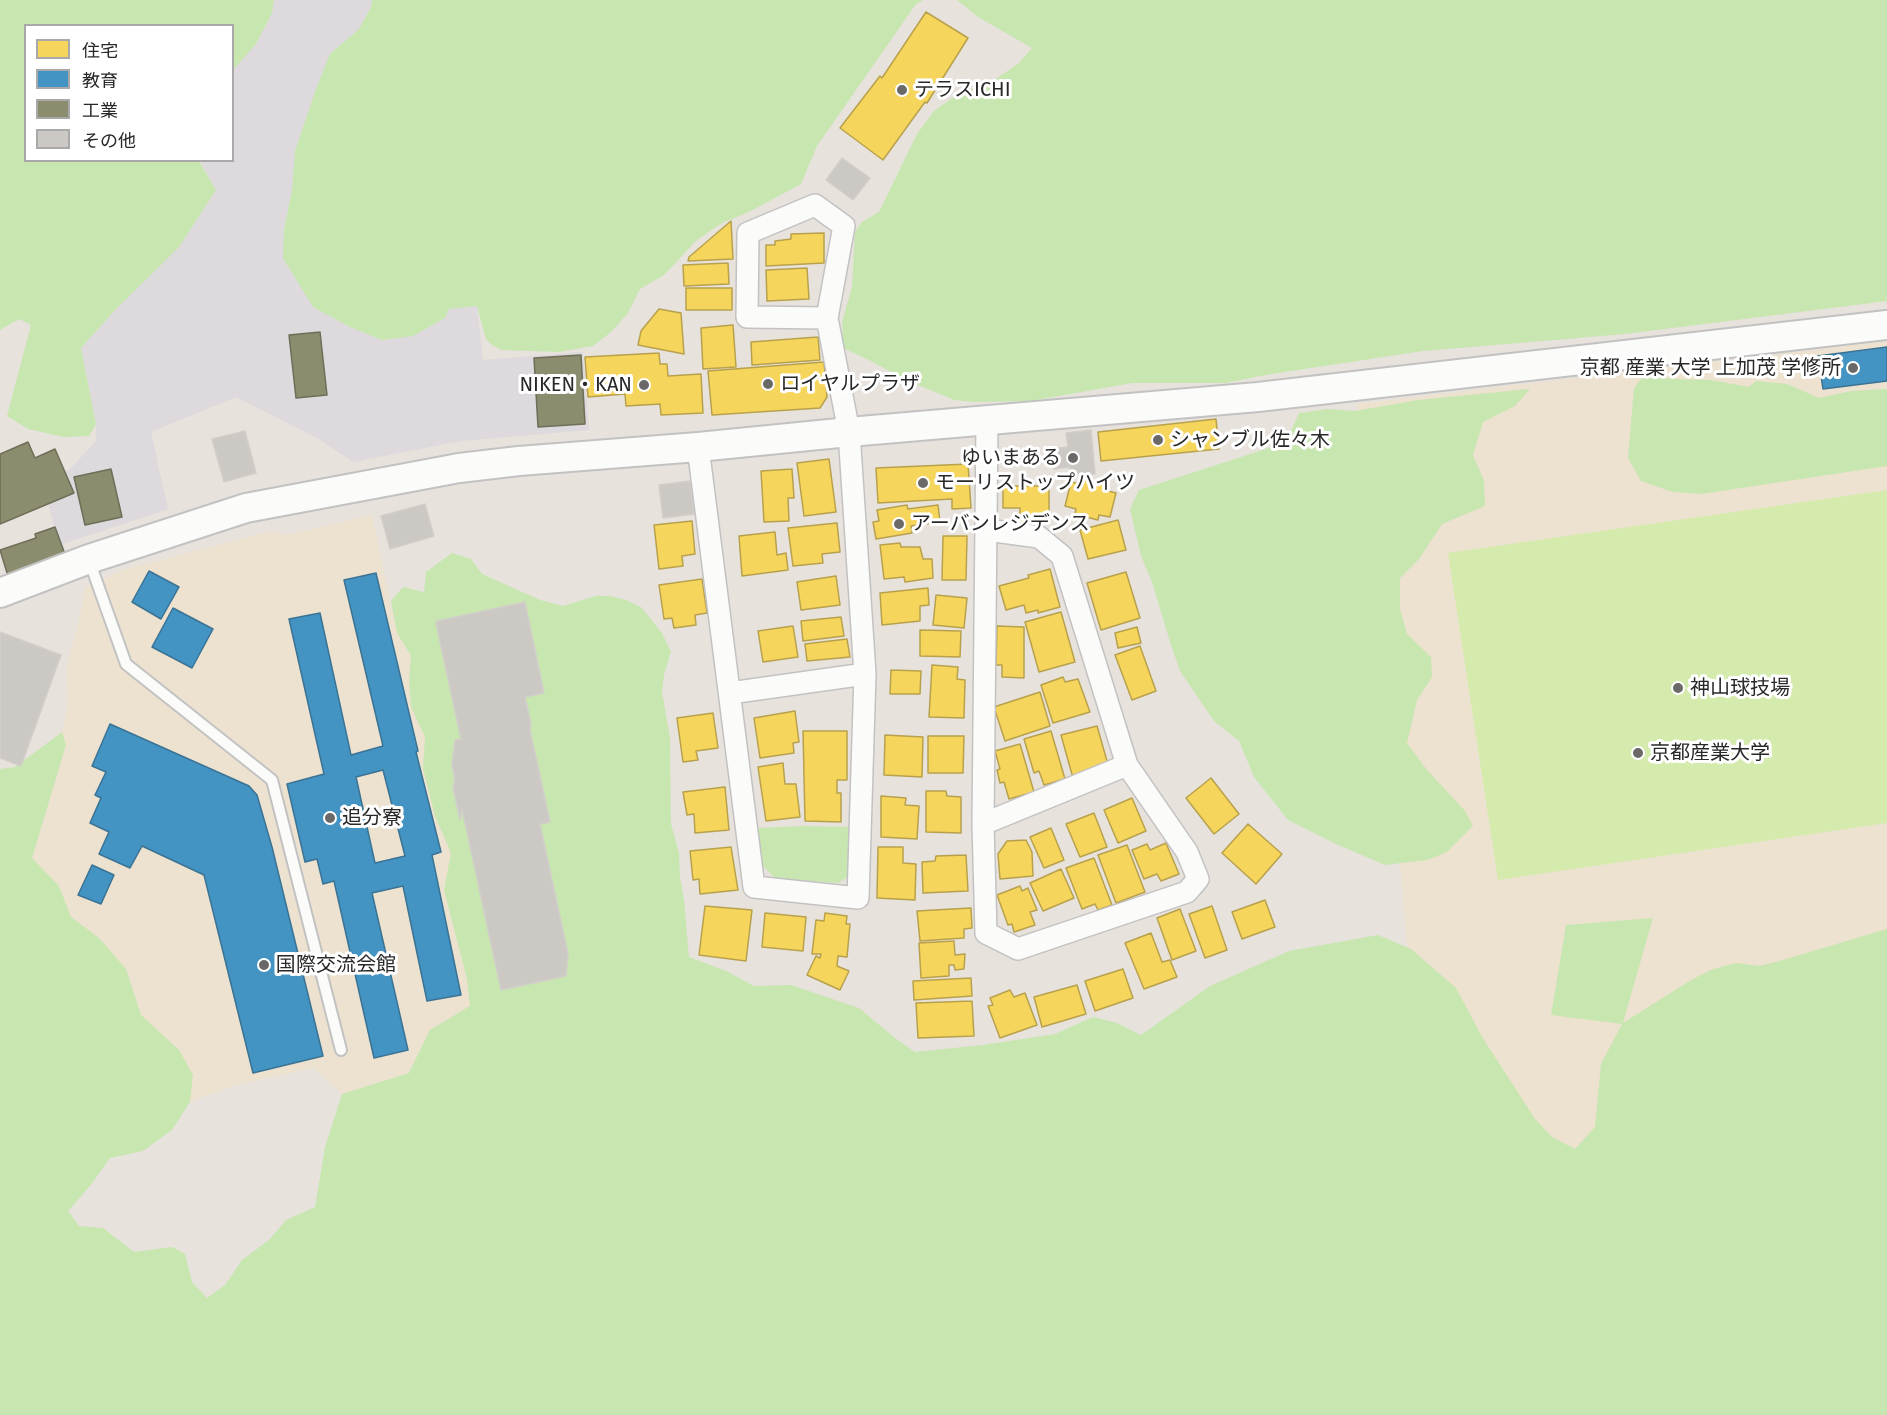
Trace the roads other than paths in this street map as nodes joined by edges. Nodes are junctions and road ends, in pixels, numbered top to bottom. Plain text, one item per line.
1 (827, 318) junction
2 (1887, 325) edge
3 (987, 421) junction
4 (849, 432) junction
5 (698, 447) junction
6 (987, 530) junction
7 (88, 559) junction
8 (0, 593) edge
9 (865, 674) junction
10 (730, 693) junction
11 (1127, 765) junction
12 (983, 824) junction
13 (341, 1050) dead end

1 - 1 street
1 - 4 street
2 - 3 street
3 - 4 street
3 - 6 street
4 - 5 street
4 - 9 street
5 - 7 street
5 - 10 street
6 - 11 street
6 - 12 street
7 - 8 street
7 - 13 lane
9 - 10 street
9 - 10 street
11 - 12 street
11 - 12 street

